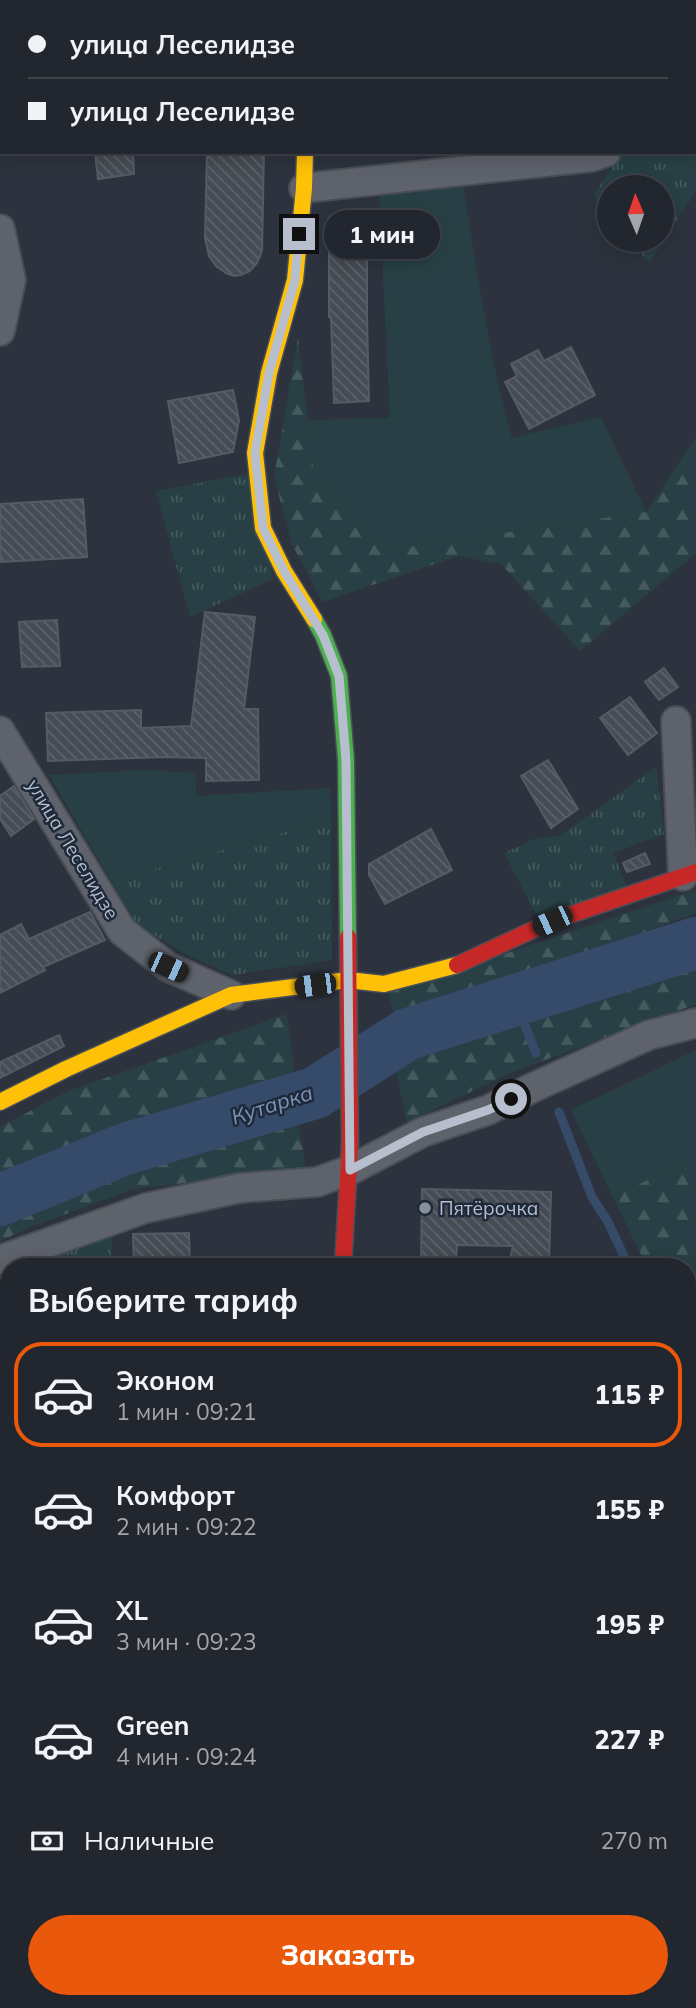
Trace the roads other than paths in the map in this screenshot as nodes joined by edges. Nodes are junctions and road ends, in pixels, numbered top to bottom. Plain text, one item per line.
1 (305, 154) edge
2 (598, 154) edge
3 (304, 188) junction
4 (0, 229) edge
5 (0, 331) edge
6 (676, 721) dead end
7 (0, 731) edge
8 (689, 874) edge
9 (348, 980) junction
10 (231, 995) junction
11 (696, 1023) edge
12 (0, 1102) edge
13 (350, 1157) junction
14 (6, 1258) edge
15 (344, 1258) edge

1 - 3 street
2 - 3 street
3 - 9 street
4 - 5 street
6 - 8 street
7 - 10 street, улица Леселидзе
8 - 9 street
9 - 10 street
9 - 13 street
10 - 12 street
11 - 13 street
13 - 14 street
13 - 15 street

